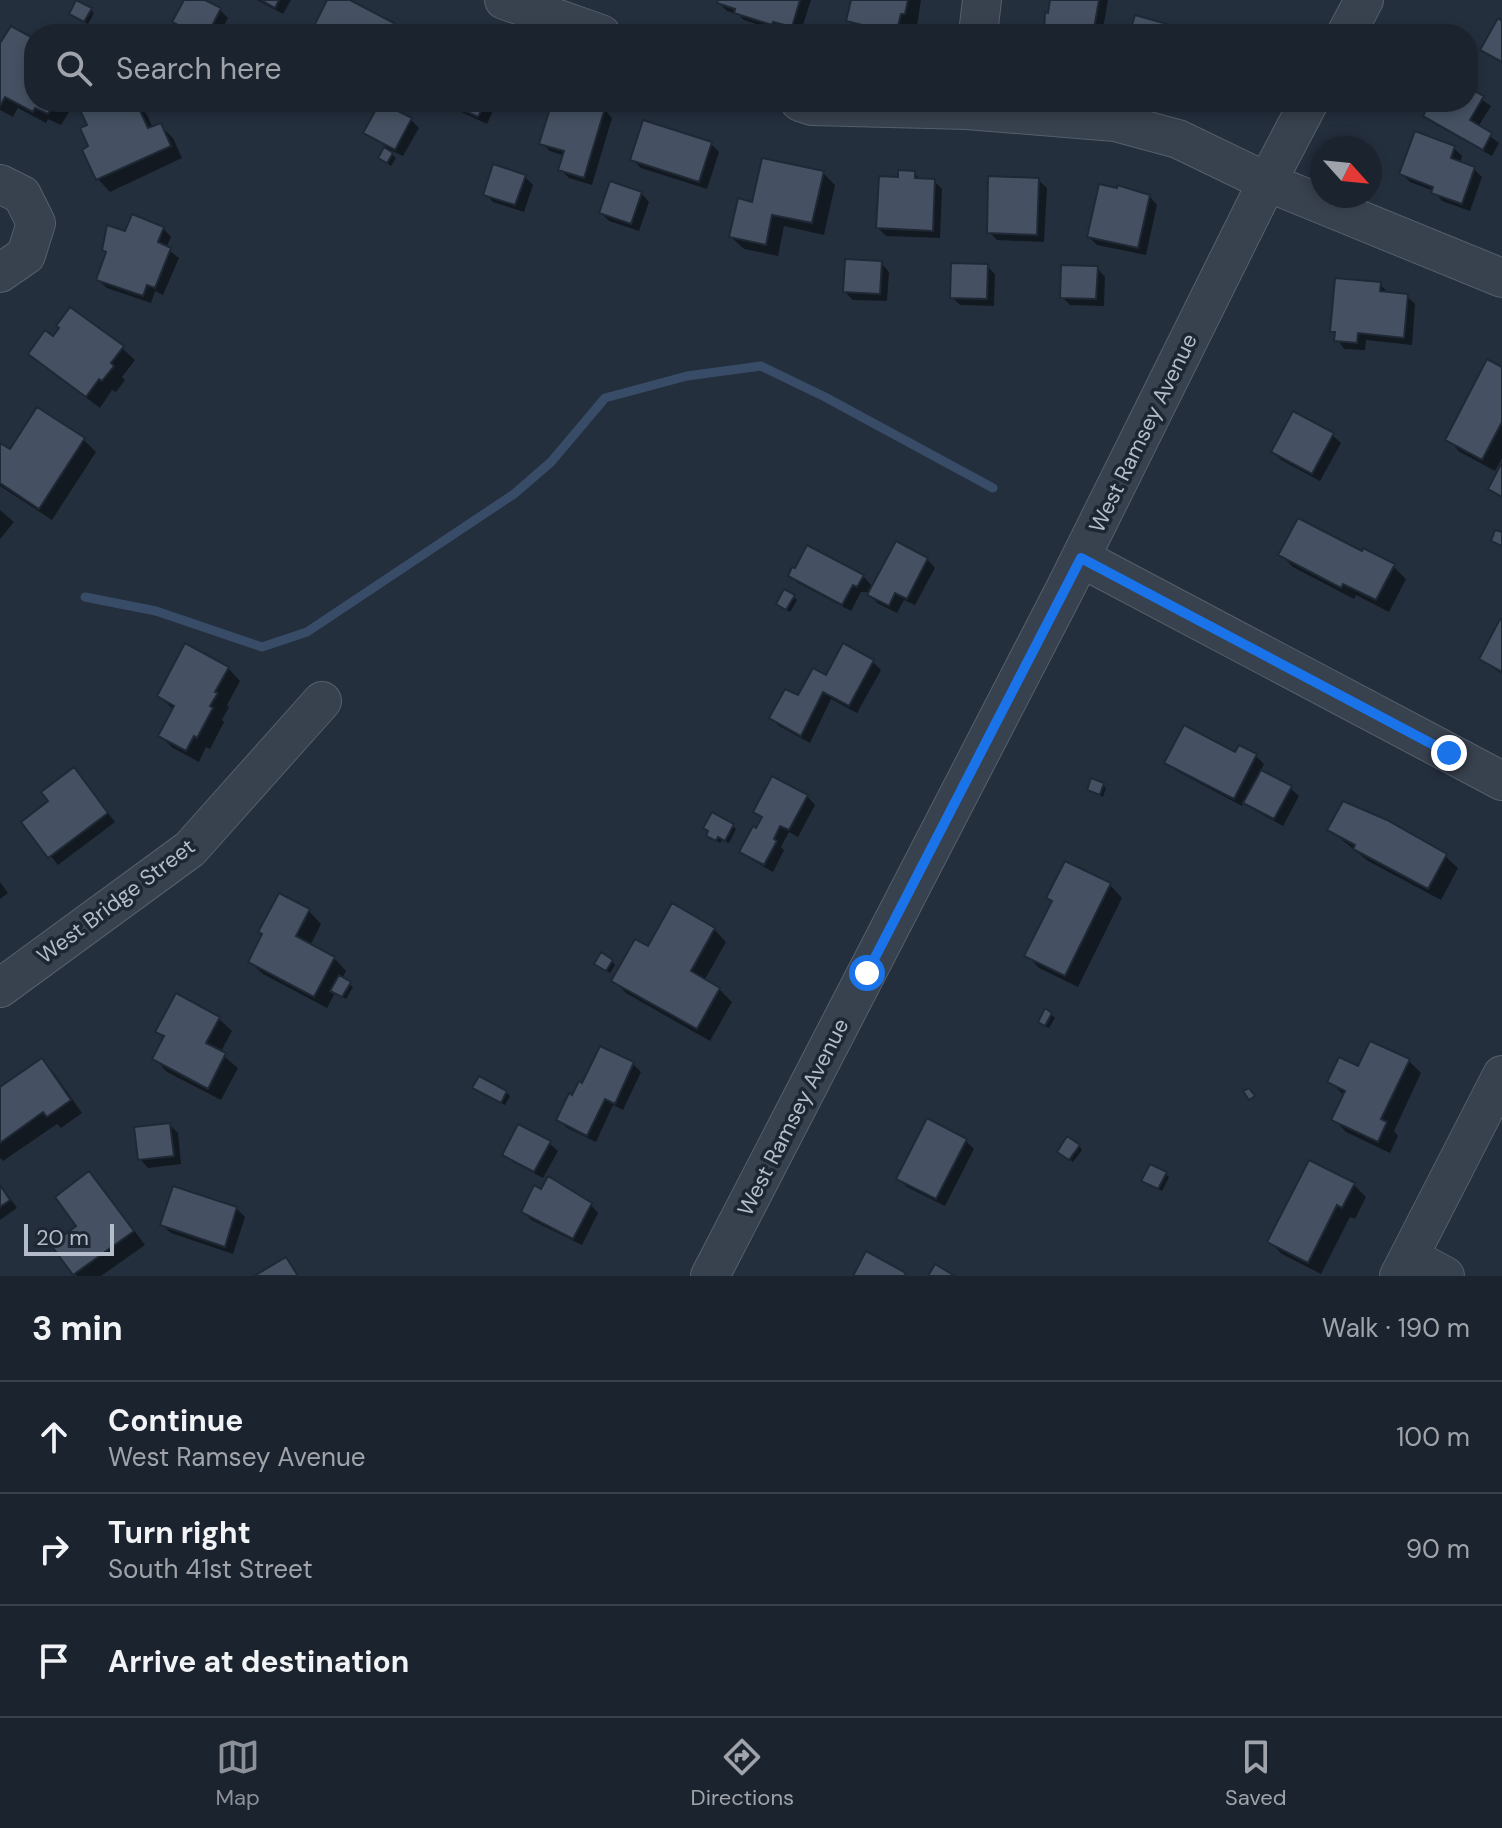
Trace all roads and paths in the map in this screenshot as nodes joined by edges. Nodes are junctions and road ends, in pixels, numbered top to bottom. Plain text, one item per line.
1 (504, 0) edge
2 (982, 0) edge
3 (1364, 0) edge
4 (572, 24) edge
5 (979, 24) edge
6 (1351, 24) edge
7 (1022, 112) edge
8 (1304, 112) edge
9 (1267, 182) junction
10 (0, 184) edge
11 (0, 273) edge
12 (1502, 278) edge
13 (1081, 558) junction
14 (322, 701) dead end
15 (1502, 781) edge
16 (0, 988) edge
17 (1502, 1075) edge
18 (1404, 1266) edge
19 (710, 1276) edge
20 (1445, 1276) edge

1 - 4 street
2 - 5 street
3 - 6 street
7 - 9 street
8 - 9 street, West Ramsey Avenue
9 - 12 street
9 - 13 street, West Ramsey Avenue
10 - 11 street
13 - 15 street
13 - 19 street, West Ramsey Avenue
14 - 16 street, West Bridge Street
17 - 18 street
18 - 20 street

